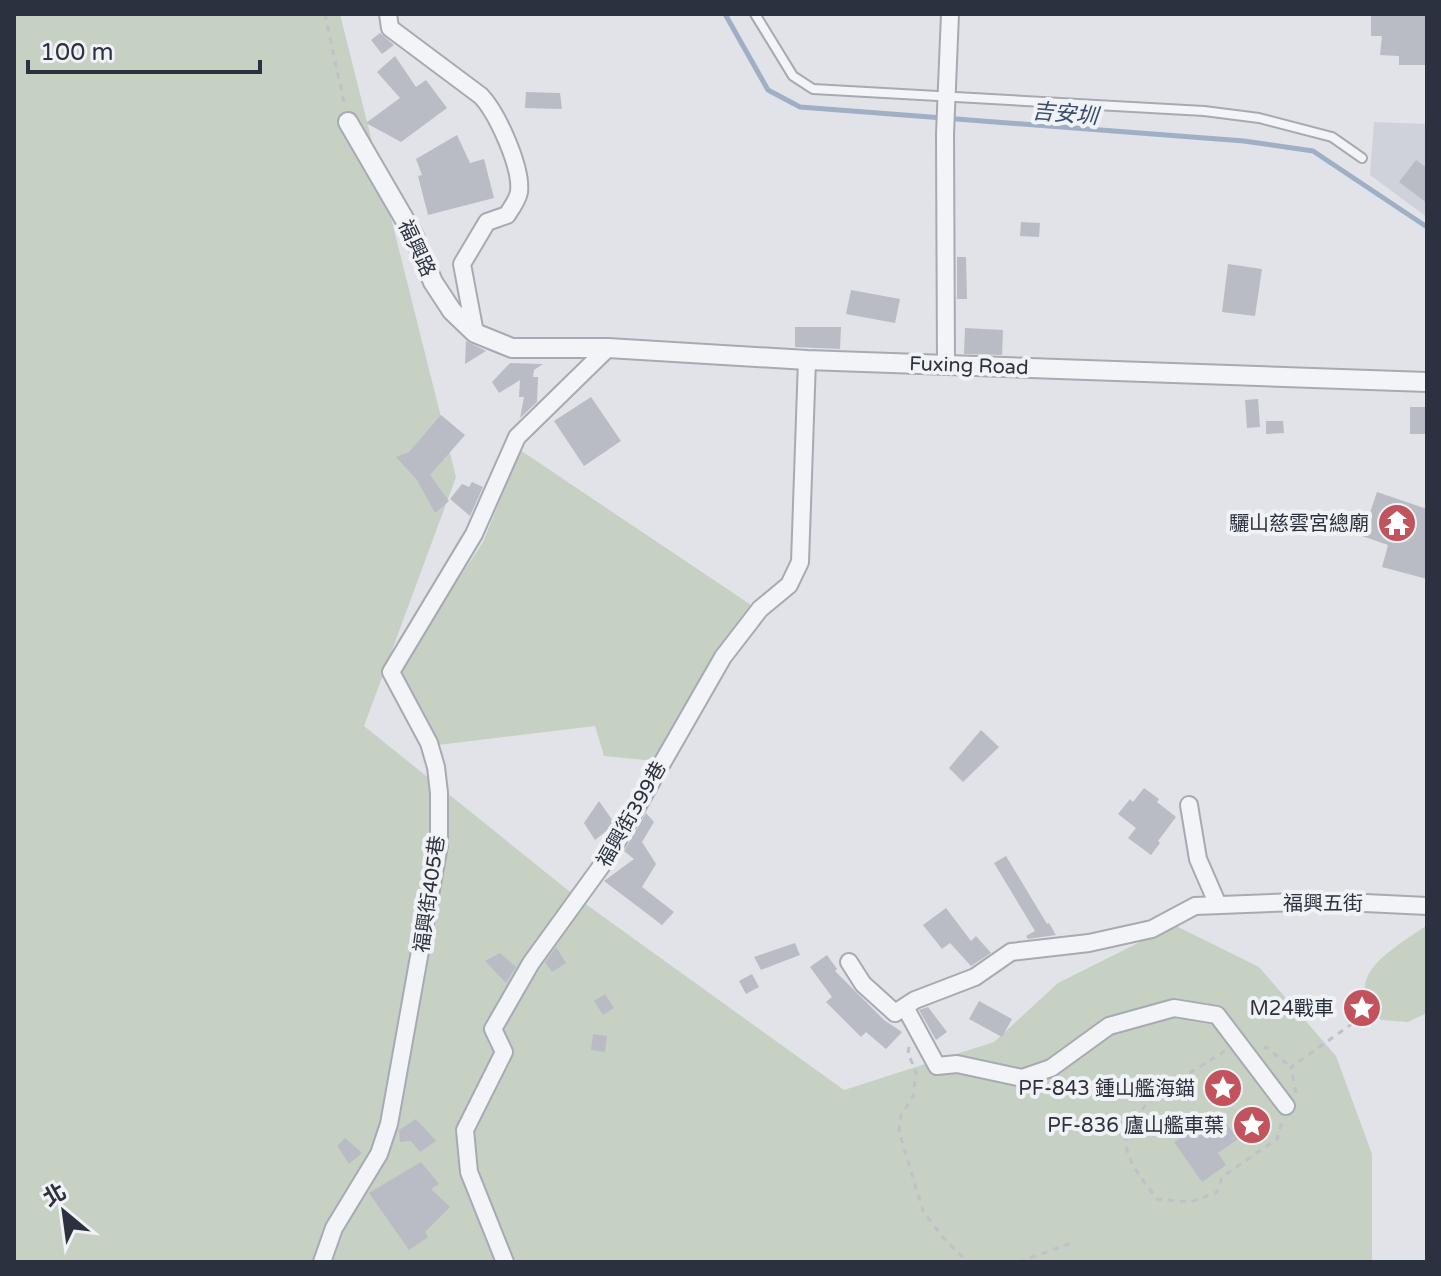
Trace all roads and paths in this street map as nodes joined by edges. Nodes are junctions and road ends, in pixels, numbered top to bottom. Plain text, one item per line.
1 (325, 14) edge
2 (388, 14) edge
3 (755, 14) edge
4 (950, 14) edge
5 (948, 101) junction
6 (348, 122) joint
7 (1362, 158) dead end
8 (475, 333) junction
9 (608, 348) junction
10 (807, 360) junction
11 (946, 364) junction
12 (1427, 382) edge
13 (1189, 805) dead end
14 (1218, 905) junction
15 (1427, 906) edge
16 (849, 962) dead end
17 (905, 1007) junction
18 (1373, 1009) dead end
19 (917, 1028) junction
20 (1238, 1042) junction
21 (1264, 1049) dead end
22 (1291, 1067) junction
23 (1291, 1100) junction
24 (1071, 1243) dead end
25 (322, 1262) edge
26 (505, 1262) edge
27 (968, 1262) edge
28 (1019, 1262) edge

1 - 6 path
2 - 8 street
3 - 5 lane
4 - 5 street
5 - 7 lane
5 - 11 street
6 - 8 street, 福興路
8 - 9 street, 福興路
9 - 10 street, Fuxing Road
9 - 25 street, 福興街405巷
10 - 11 street, Fuxing Road
10 - 26 street, 福興街399巷
11 - 12 street, Fuxing Road
13 - 14 street
14 - 15 street, 福興五街
14 - 17 street, 福興五街
16 - 17 street
17 - 19 street
18 - 22 path
19 - 20 street
19 - 27 path
20 - 23 street
20 - 23 path
21 - 22 path
22 - 23 path
24 - 28 path

